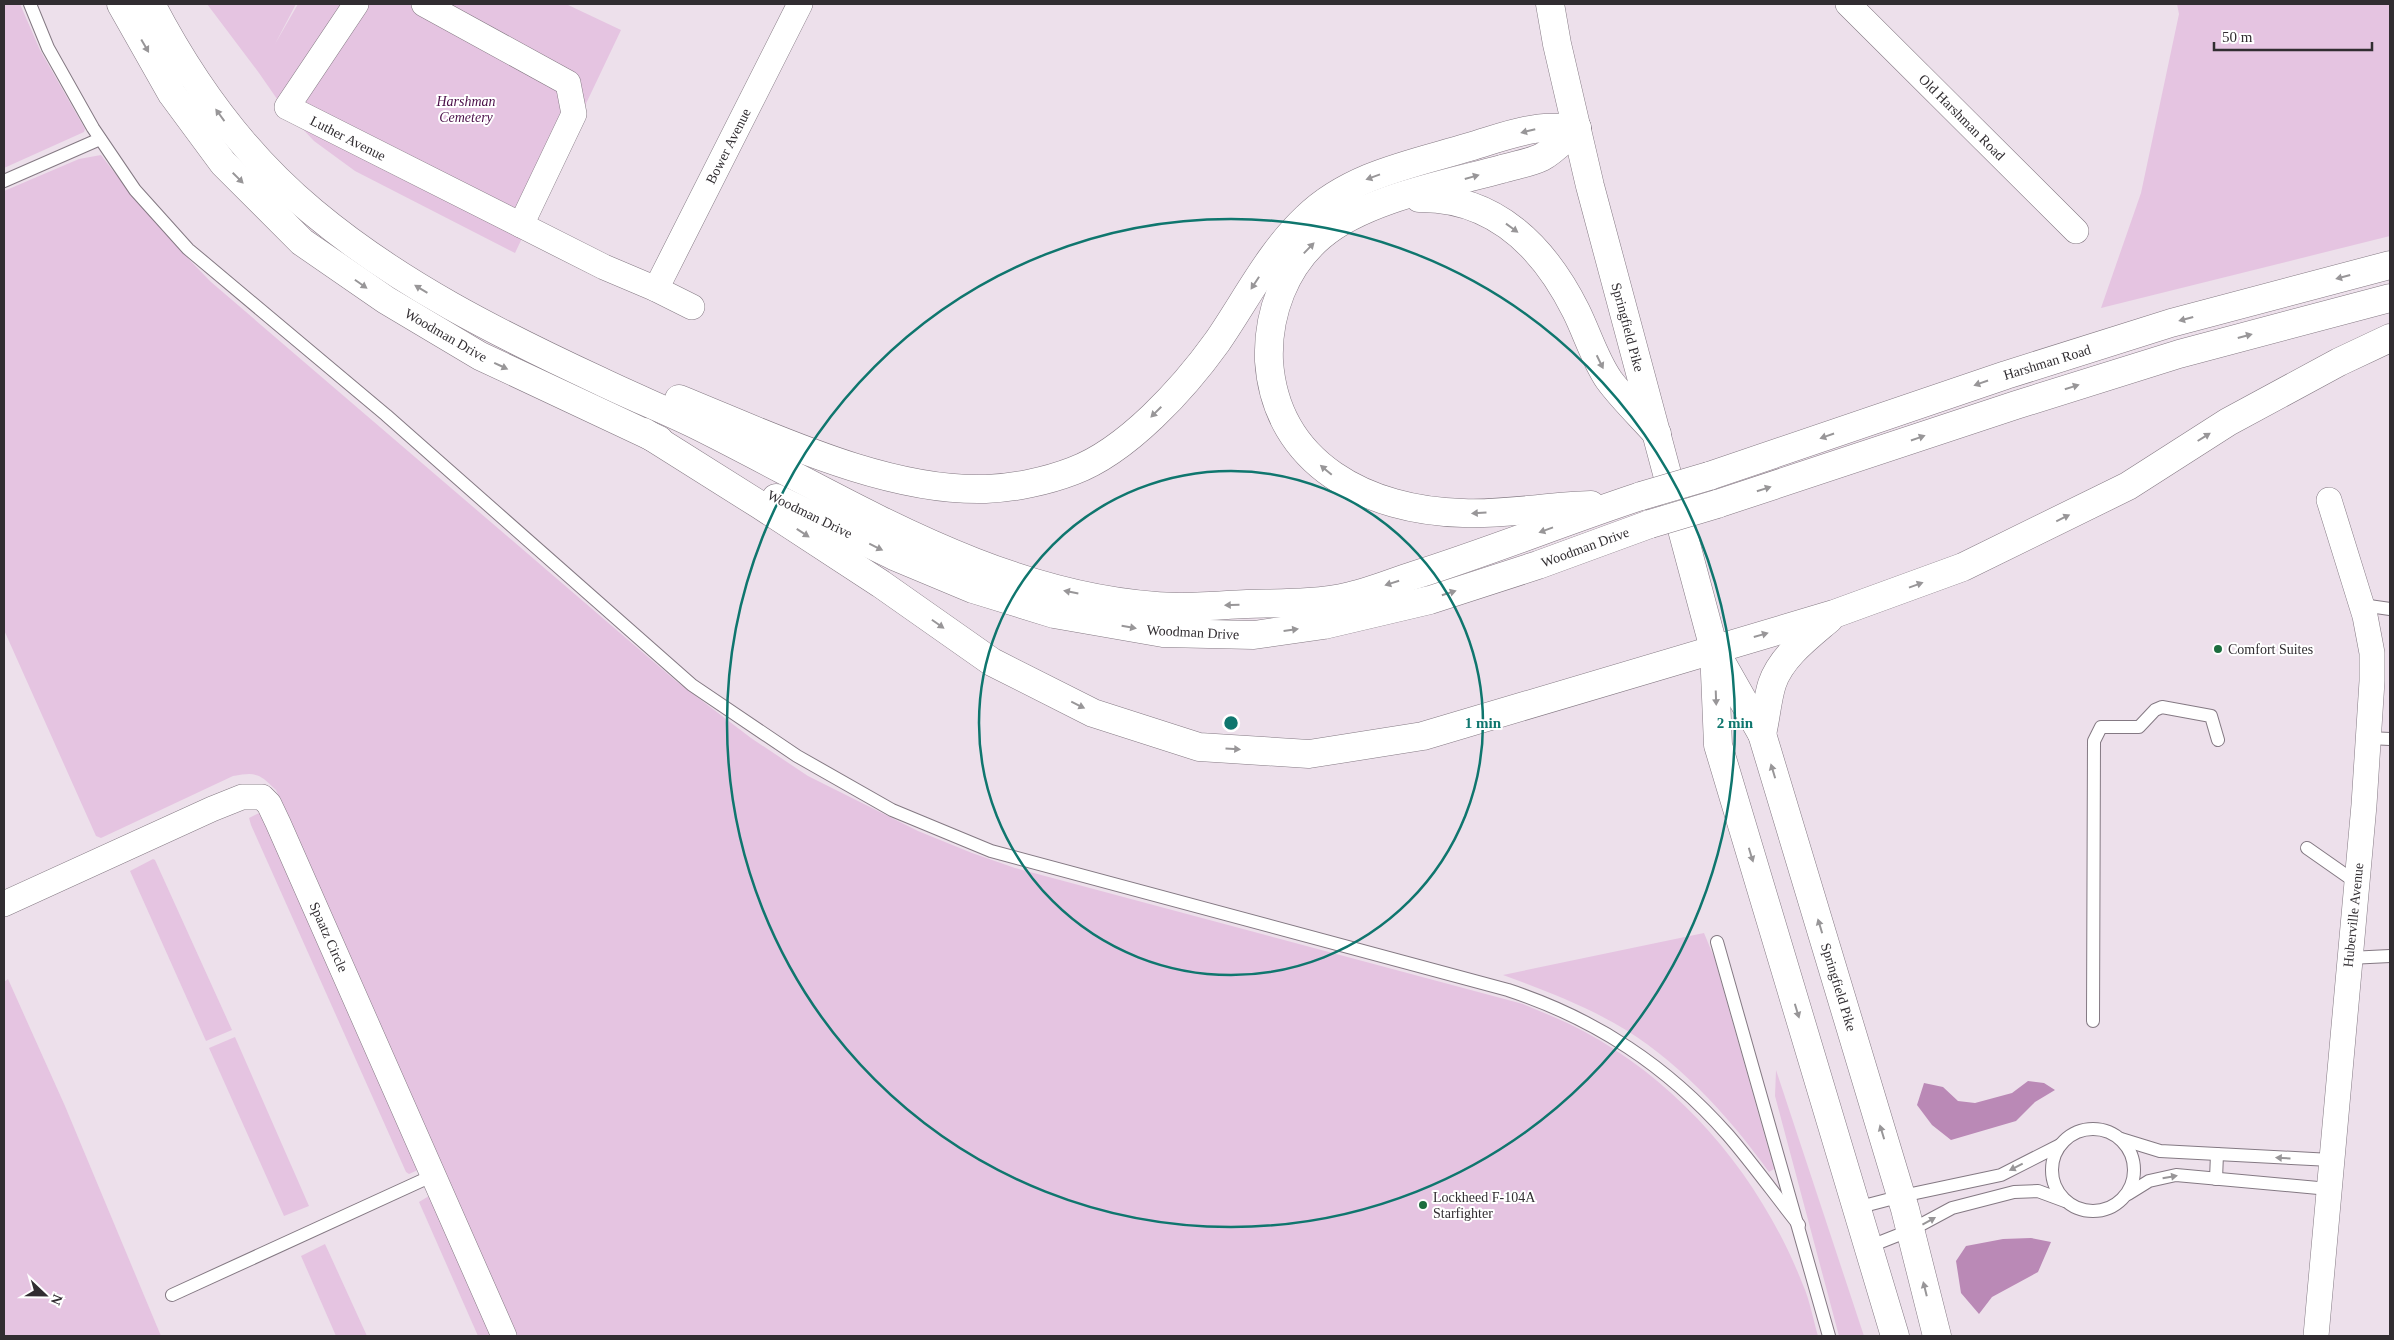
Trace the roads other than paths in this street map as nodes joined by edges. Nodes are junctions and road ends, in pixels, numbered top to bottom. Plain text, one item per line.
1 (30, 4) edge
2 (121, 4) edge
3 (151, 4) edge
4 (356, 4) edge
5 (424, 4) edge
6 (800, 4) edge
7 (1550, 4) edge
8 (1848, 4) edge
9 (1577, 128) junction
10 (100, 139) junction
11 (4, 181) edge
12 (1383, 203) junction
13 (521, 225) junction
14 (2076, 231) dead end
15 (2390, 265) edge
16 (656, 289) junction
17 (2390, 298) edge
18 (692, 307) dead end
19 (463, 314) junction
20 (2390, 338) edge
21 (644, 432) junction
22 (1657, 434) junction
23 (1642, 496) joint
24 (2329, 500) dead end
25 (1615, 505) junction
26 (2362, 605) junction
27 (2390, 610) edge
28 (1834, 614) junction
29 (1714, 649) junction
30 (1762, 734) junction
31 (2379, 739) edge
32 (2218, 740) dead end
33 (2307, 848) dead end
34 (2357, 883) junction
35 (4, 904) edge
36 (1717, 942) dead end
37 (2390, 956) edge
38 (2349, 958) junction
39 (2093, 1021) dead end
40 (2121, 1139) junction
41 (2060, 1145) junction
42 (2217, 1154) junction
43 (2331, 1160) junction
44 (434, 1175) junction
45 (2216, 1179) junction
46 (2329, 1189) junction
47 (1902, 1196) junction
48 (2126, 1196) junction
49 (2065, 1201) junction
50 (1856, 1208) junction
51 (1799, 1225) junction
52 (1911, 1230) junction
53 (1868, 1246) junction
54 (172, 1295) dead end
55 (504, 1336) edge
56 (1829, 1336) edge
57 (1895, 1336) edge
58 (1936, 1336) edge
59 (2316, 1336) edge

1 - 10 lane
2 -> 21 main road, Woodman Drive
19 -> 3 main road, Woodman Drive
4 - 13 street, Luther Avenue
5 - 13 street
6 - 16 street, Bower Avenue
7 - 9 main road, Springfield Pike
8 - 14 street, Old Harshman Road
12 -> 9 main road
9 -> 19 main road
9 - 22 main road, Springfield Pike
10 - 11 lane
10 - 51 lane
12 -> 22 main road
25 -> 12 main road
13 - 16 street, Luther Avenue
15 -> 23 main road, Harshman Road, bridge
16 - 18 street, Luther Avenue
21 -> 17 main road, Woodman Drive, bridge
25 -> 19 main road, Woodman Drive
28 -> 20 main road
21 -> 29 main road
22 - 29 main road, Springfield Pike
23 - 25 main road, Woodman Drive
24 - 26 street, Huberville Avenue
26 - 27 lane
26 - 31 street, Huberville Avenue
29 -> 28 main road
28 - 30 main road
29 - 30 main road, Springfield Pike
29 -> 50 main road, Springfield Pike
47 -> 30 main road, Springfield Pike
31 - 34 street, Huberville Avenue
32 - 39 lane
33 - 34 lane
34 - 38 street, Huberville Avenue
35 - 44 street, Spaatz Circle
36 - 51 lane
37 - 38 lane
38 - 43 street, Huberville Avenue
40 - 41 lane
40 - 42 lane
40 - 48 lane
41 -> 47 lane
41 - 49 lane
43 -> 42 lane
42 - 45 lane
43 - 46 street, Huberville Avenue
44 - 54 lane
44 - 55 street, Spaatz Circle
45 - 46 lane
48 -> 45 lane
46 - 59 street, Huberville Avenue
47 - 50 lane
47 - 52 main road, Springfield Pike
48 - 49 lane
52 -> 49 lane
50 - 53 main road, Springfield Pike
51 - 56 lane
52 - 53 lane
58 -> 52 main road, Springfield Pike
53 - 57 main road, Springfield Pike

